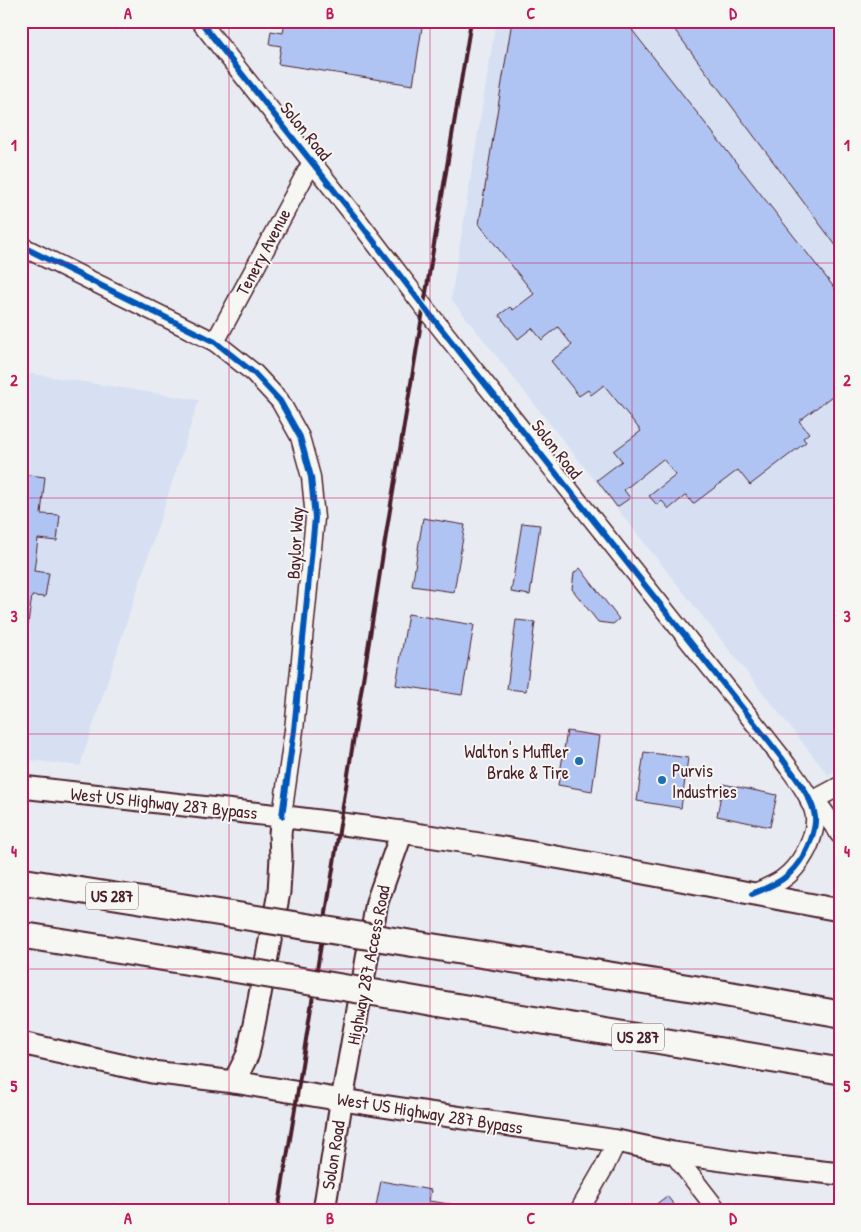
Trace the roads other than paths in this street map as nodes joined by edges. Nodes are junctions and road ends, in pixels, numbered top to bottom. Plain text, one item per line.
1 (203, 24) edge
2 (312, 162) junction
3 (21, 246) edge
4 (215, 342) junction
5 (840, 786) edge
6 (21, 787) edge
7 (810, 802) junction
8 (282, 816) junction
9 (402, 832) junction
10 (840, 835) edge
11 (21, 882) edge
12 (752, 894) junction
13 (840, 910) edge
14 (21, 935) edge
15 (840, 1014) edge
16 (21, 1043) edge
17 (840, 1071) edge
18 (234, 1082) junction
19 (342, 1100) junction
20 (618, 1141) junction
21 (672, 1153) junction
22 (840, 1174) edge
23 (324, 1211) edge
24 (580, 1211) edge
25 (718, 1211) edge

1 - 2 street, Solon Road
2 - 4 street, Tenery Avenue
2 - 7 street, Solon Road
3 - 4 street, Baylor Way
4 - 8 street, Baylor Way
5 - 7 street
6 - 8 main road, West US Highway 287 Bypass
7 - 10 street
7 - 12 street, Solon Road
8 - 9 main road, West US Highway 287 Bypass
8 - 18 main road
9 - 12 main road, West US Highway 287 Bypass
9 - 19 main road, Highway 287 Access Road
11 - 15 highway, US 287, bridge
12 - 13 main road, West US Highway 287 Bypass
14 - 17 highway, US 287, bridge
16 - 18 main road, West US Highway 287 Bypass
18 - 19 main road, West US Highway 287 Bypass
19 - 20 main road, West US Highway 287 Bypass
19 - 23 main road, Solon Road
20 - 21 main road, West US Highway 287 Bypass
20 - 24 street
21 - 22 main road, West US Highway 287 Bypass
21 - 25 street

